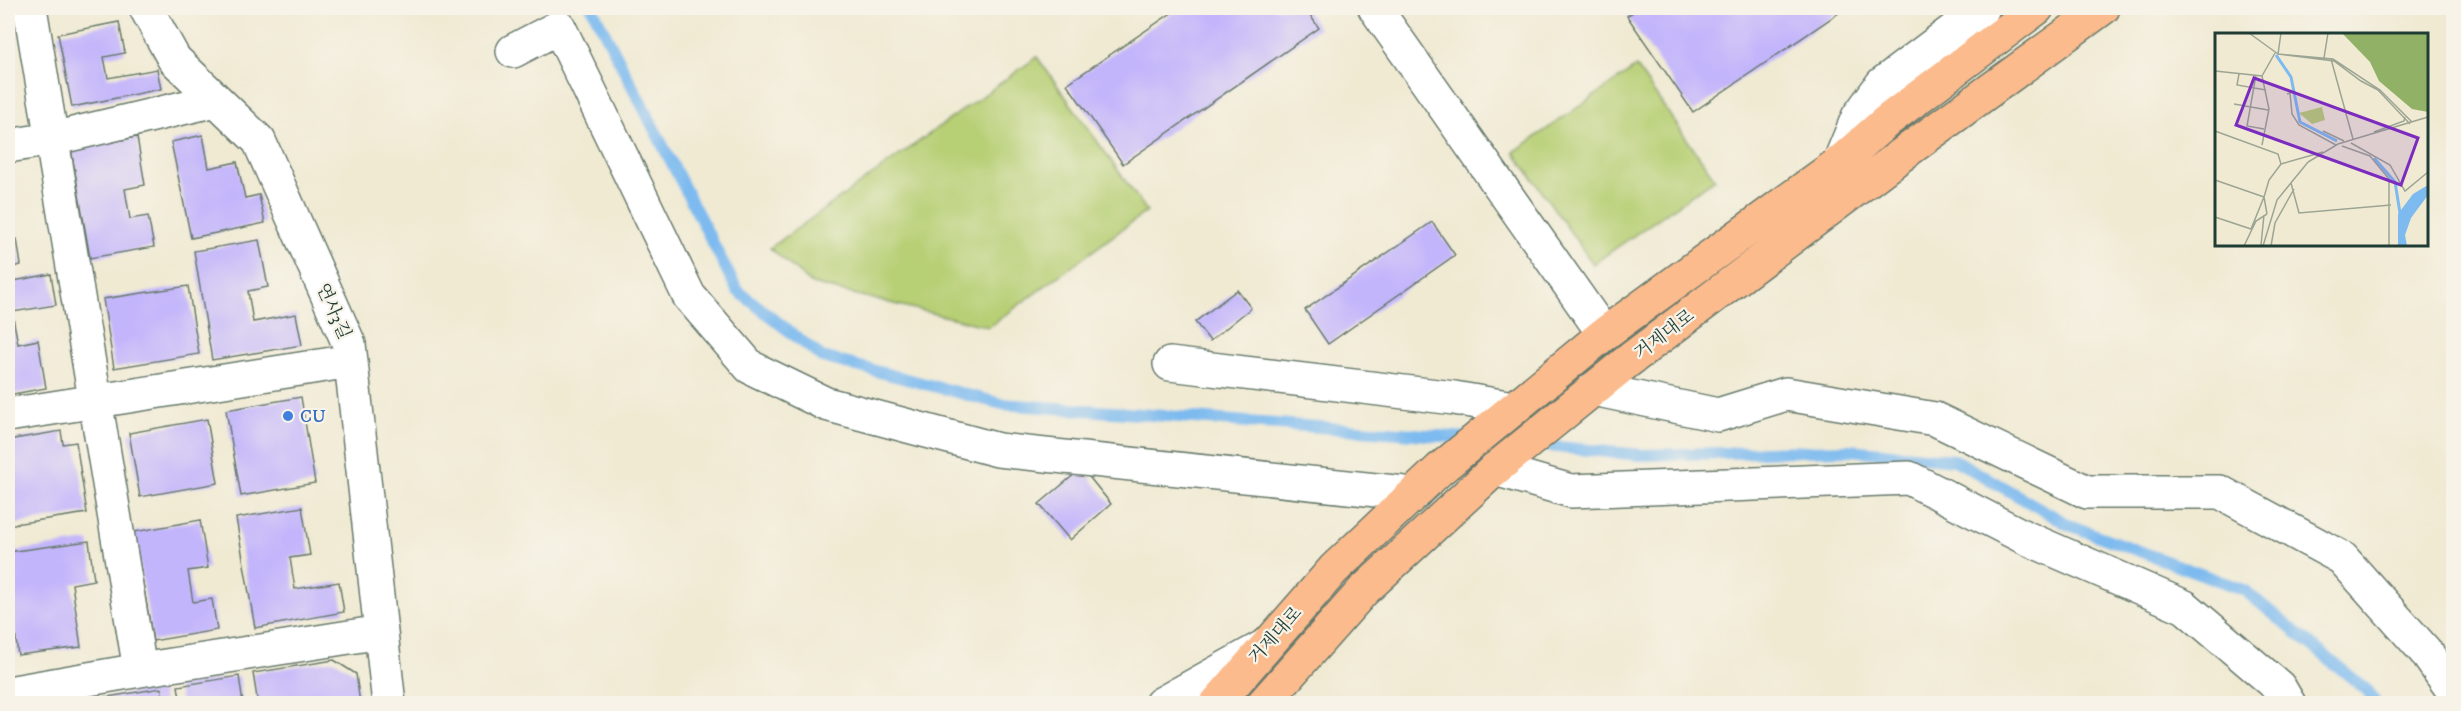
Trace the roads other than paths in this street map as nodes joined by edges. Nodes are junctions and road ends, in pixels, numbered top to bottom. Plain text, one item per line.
1 (30, 8) edge
2 (146, 8) edge
3 (1375, 8) edge
4 (1983, 8) edge
5 (2037, 8) edge
6 (2103, 8) edge
7 (513, 51) dead end
8 (216, 100) junction
9 (52, 139) junction
10 (8, 146) edge
11 (1839, 163) junction
12 (1604, 334) junction
13 (351, 361) junction
14 (1170, 364) dead end
15 (1593, 389) junction
16 (95, 399) junction
17 (1513, 408) junction
18 (8, 415) edge
19 (1495, 469) junction
20 (1414, 494) junction
21 (381, 632) junction
22 (1265, 646) junction
23 (140, 670) junction
24 (2454, 692) edge
25 (8, 693) edge
26 (389, 704) edge
27 (1161, 704) edge
28 (1216, 704) edge
29 (1263, 704) edge
30 (2289, 704) edge

1 - 9 street
2 - 8 street, 연사3길
3 - 12 street
4 - 11 street
5 - 11 main road, 거제대로
6 - 15 main road, 거제대로
7 - 20 street
8 - 9 street
8 - 13 street, 연사3길
9 - 10 street
9 - 16 street
11 - 12 main road, 거제대로
12 - 17 main road, 거제대로
13 - 16 street
13 - 21 street, 연사3길
14 - 17 street
15 - 19 main road, 거제대로
15 - 24 street
16 - 18 street
16 - 23 street
17 - 20 main road, 거제대로
19 - 29 main road, 거제대로
19 - 30 street
20 - 22 main road, 거제대로
21 - 23 street
21 - 26 street, 연사3길
22 - 27 street
22 - 28 main road, 거제대로
23 - 25 street

